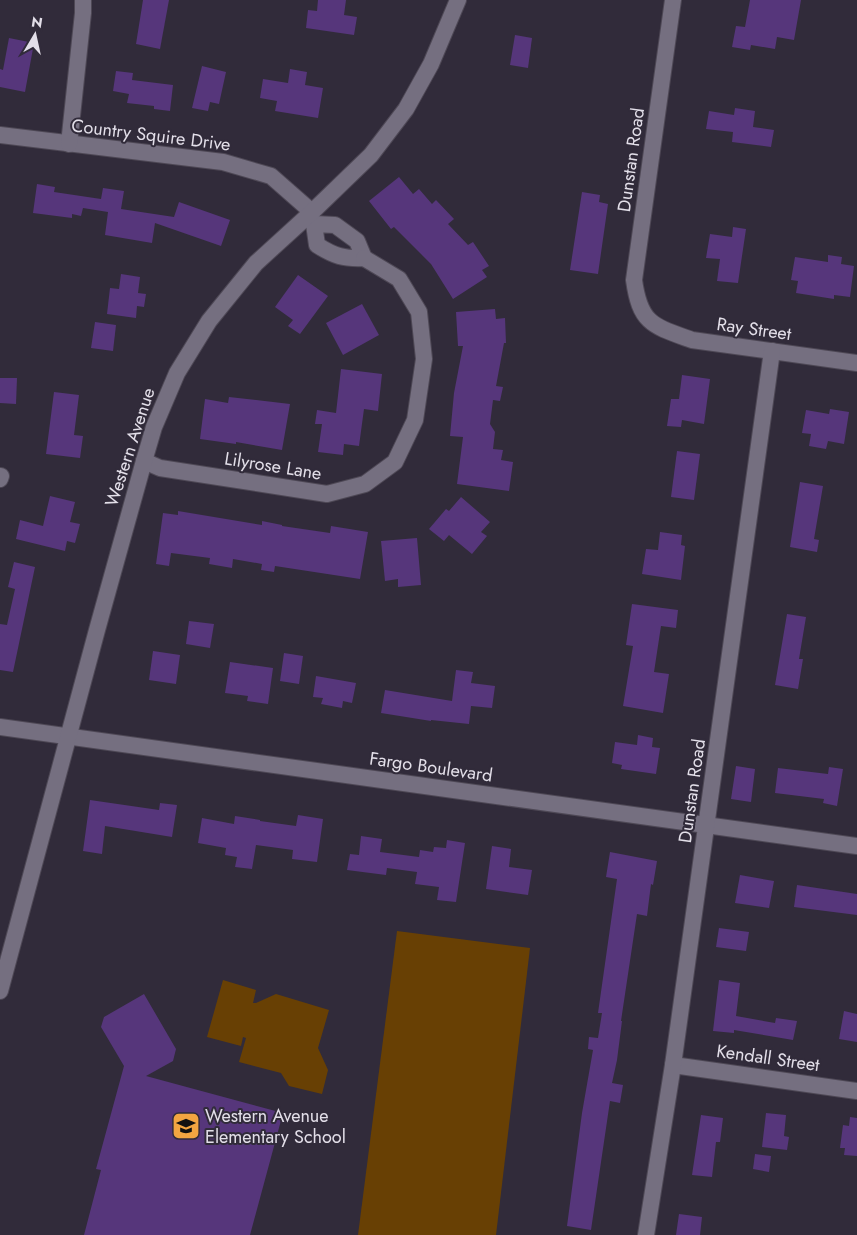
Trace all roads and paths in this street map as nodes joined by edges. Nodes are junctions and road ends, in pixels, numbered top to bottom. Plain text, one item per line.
1 (83, 0) edge
2 (458, 0) edge
3 (673, 0) edge
4 (0, 135) edge
5 (69, 144) junction
6 (312, 212) junction
7 (364, 258) dead end
8 (649, 322) joint
9 (772, 351) junction
10 (857, 363) edge
11 (144, 461) junction
12 (0, 727) edge
13 (68, 736) junction
14 (707, 826) junction
15 (857, 846) edge
16 (0, 991) edge
17 (673, 1065) junction
18 (857, 1091) edge
19 (646, 1235) edge

1 - 5 street
2 - 6 street, Western Avenue
3 - 8 street, Dunstan Road
4 - 5 street, Country Squire Drive
5 - 6 street, Country Squire Drive
6 - 11 street, Western Avenue
7 - 11 street, Lilyrose Lane
8 - 9 street, Ray Street
9 - 10 street, Ray Street
9 - 14 street, Dunstan Road
11 - 13 street, Western Avenue
12 - 13 street, Fargo Boulevard
13 - 14 street, Fargo Boulevard
13 - 16 street, Western Avenue
14 - 15 street, Fargo Boulevard
14 - 17 street, Dunstan Road
17 - 18 street, Kendall Street
17 - 19 street, Dunstan Road

